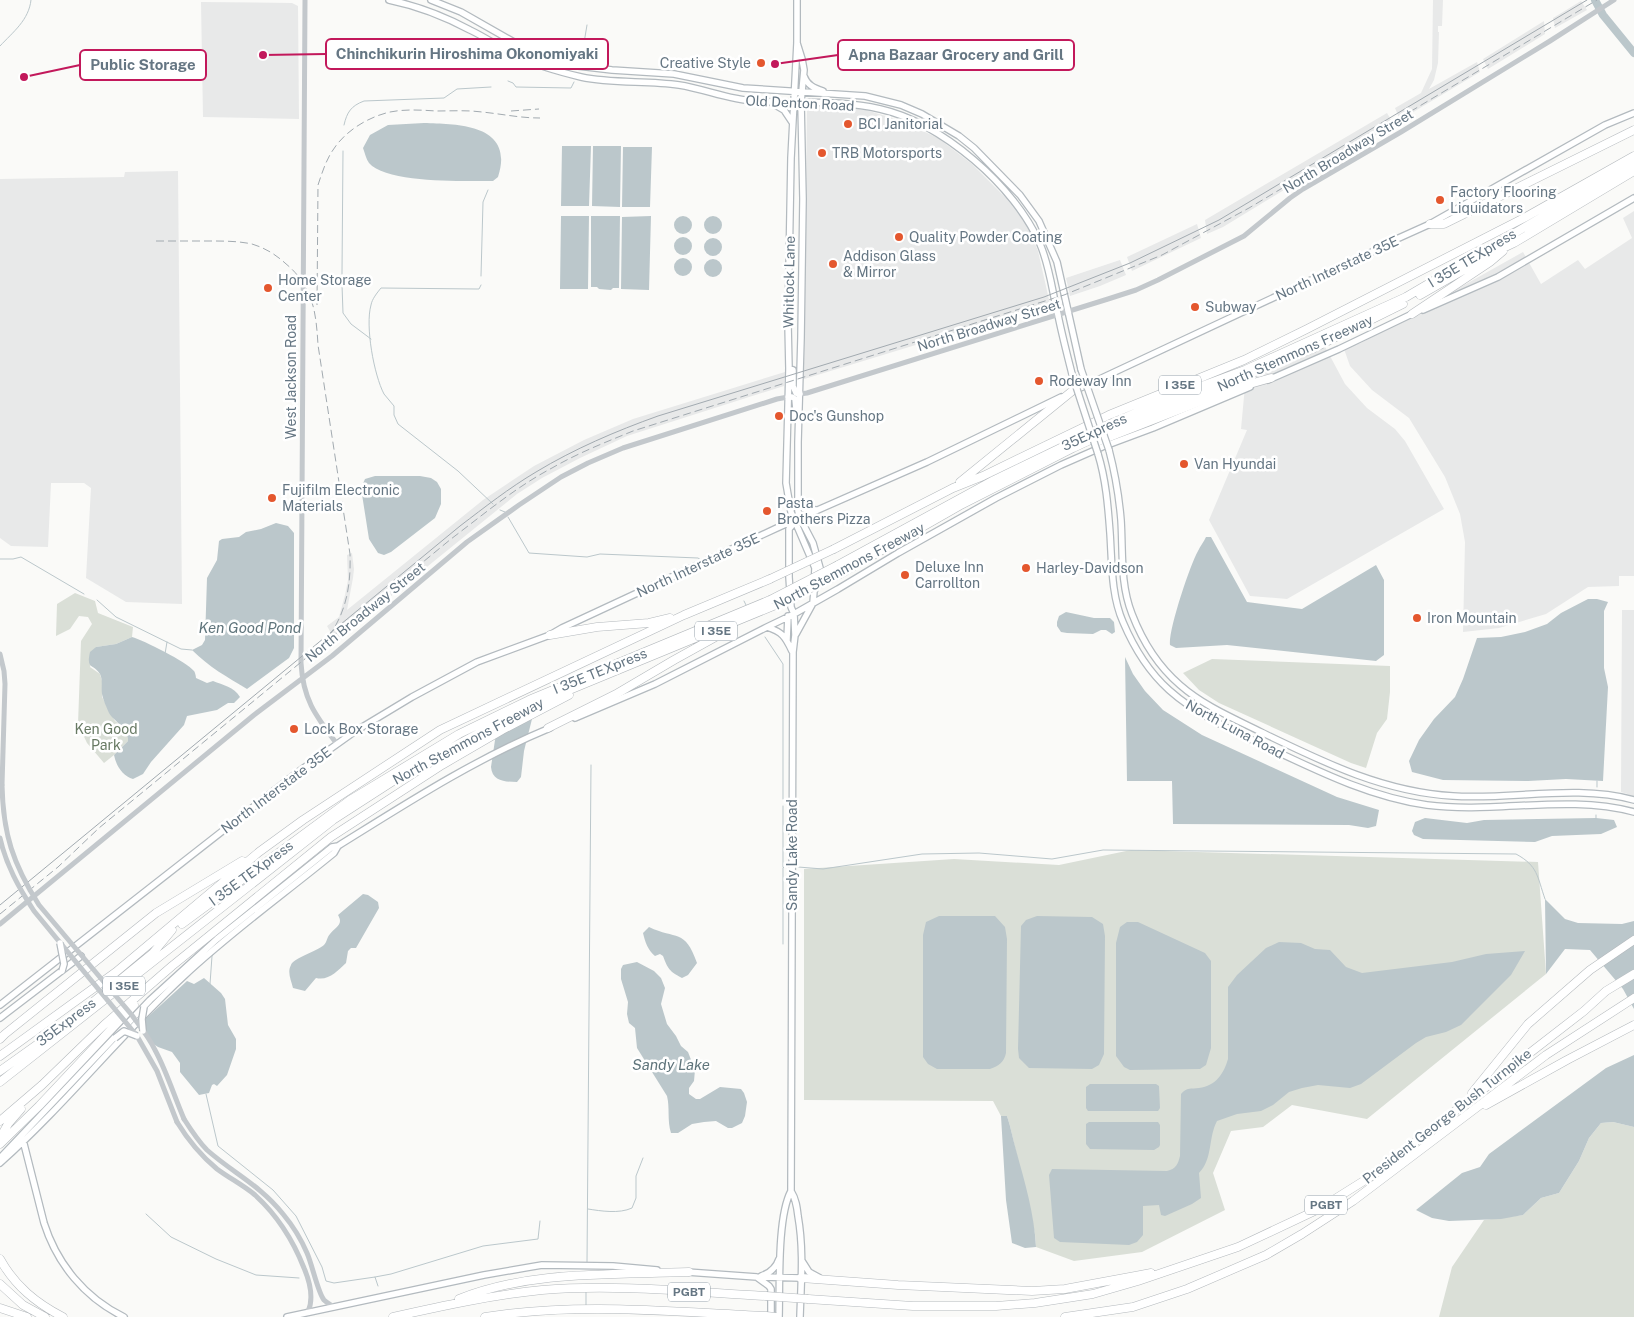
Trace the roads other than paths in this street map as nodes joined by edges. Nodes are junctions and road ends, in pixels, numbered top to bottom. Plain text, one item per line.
1 (305, 0) edge
2 (389, 0) edge
3 (431, 0) edge
4 (796, 0) edge
5 (1613, 1) edge
6 (512, 42) junction
7 (797, 43) junction
8 (506, 51) junction
9 (803, 73) junction
10 (700, 78) junction
11 (680, 86) junction
12 (793, 91) junction
13 (802, 92) junction
14 (827, 93) junction
15 (884, 100) junction
16 (770, 102) junction
17 (793, 102) junction
18 (801, 102) junction
19 (880, 109) junction
20 (1634, 113) edge
21 (793, 124) junction
22 (1631, 132) edge
23 (1634, 156) edge
24 (1634, 163) edge
25 (1634, 171) edge
26 (1634, 198) edge
27 (1028, 206) junction
28 (1022, 211) junction
29 (1430, 224) junction
30 (1514, 242) junction
31 (1067, 312) junction
32 (1412, 314) junction
33 (1058, 315) junction
34 (1359, 318) joint
35 (789, 369) junction
36 (1271, 378) junction
37 (1071, 392) junction
38 (800, 394) junction
39 (788, 397) junction
40 (798, 442) junction
41 (1073, 448) junction
42 (953, 488) junction
43 (798, 502) junction
44 (822, 509) junction
45 (796, 520) junction
46 (838, 565) joint
47 (813, 603) junction
48 (770, 604) junction
49 (792, 607) junction
50 (794, 614) junction
51 (684, 615) junction
52 (788, 617) junction
53 (766, 627) junction
54 (550, 635) junction
55 (795, 635) junction
56 (787, 640) junction
57 (792, 652) junction
58 (0, 654) edge
59 (602, 677) junction
60 (302, 678) junction
61 (548, 728) junction
62 (337, 744) junction
63 (1631, 799) edge
64 (1626, 810) junction
65 (1634, 812) edge
66 (0, 838) edge
67 (338, 846) junction
68 (259, 852) junction
69 (0, 924) edge
70 (1634, 940) edge
71 (60, 943) junction
72 (153, 953) joint
73 (81, 956) junction
74 (75, 961) junction
75 (172, 966) junction
76 (62, 971) junction
77 (1634, 974) edge
78 (1634, 998) edge
79 (0, 1005) edge
80 (144, 1007) junction
81 (1, 1017) edge
82 (134, 1018) junction
83 (128, 1024) junction
84 (1632, 1027) edge
85 (144, 1031) junction
86 (138, 1036) junction
87 (2, 1037) edge
88 (115, 1038) junction
89 (0, 1056) edge
90 (0, 1071) edge
91 (0, 1082) edge
92 (42, 1085) junction
93 (1455, 1111) junction
94 (1459, 1120) junction
95 (0, 1121) edge
96 (20, 1136) junction
97 (0, 1138) edge
98 (24, 1142) junction
99 (0, 1144) edge
100 (0, 1158) edge
101 (0, 1163) edge
102 (791, 1191) junction
103 (781, 1252) junction
104 (0, 1259) edge
105 (802, 1261) junction
106 (1180, 1267) junction
107 (613, 1270) junction
108 (689, 1272) joint
109 (756, 1278) junction
110 (780, 1278) junction
111 (801, 1278) junction
112 (822, 1279) junction
113 (0, 1284) edge
114 (440, 1306) junction
115 (334, 1307) junction
116 (1132, 1307) junction
117 (0, 1308) edge
118 (308, 1312) junction
119 (766, 1316) edge
120 (27, 1317) edge
121 (45, 1317) edge
122 (63, 1317) edge
123 (124, 1317) edge
124 (287, 1317) edge
125 (393, 1317) edge
126 (485, 1317) edge
127 (772, 1317) edge
128 (778, 1317) edge
129 (800, 1317) edge
130 (1065, 1317) edge
131 (1102, 1317) edge

1 - 60 street, West Jackson Road
2 - 8 main road, Old Denton Road
3 - 6 main road, Old Denton Road
4 - 7 main road, Whitlock Lane
5 - 31 street, North Broadway Street
6 - 8 main road
6 - 10 main road, Old Denton Road
7 - 9 main road, Whitlock Lane
7 - 12 main road, Whitlock Lane
8 - 11 main road, Old Denton Road
9 - 13 main road, Whitlock Lane
9 - 14 main road
10 - 11 main road
10 - 12 main road, Old Denton Road
11 - 16 main road, Old Denton Road
12 - 13 main road, Old Denton Road
12 - 17 main road, Whitlock Lane
13 - 14 main road, Old Denton Road
13 - 18 main road, Whitlock Lane
14 - 15 main road, Old Denton Road
15 - 19 main road
15 - 27 main road, Old Denton Road
16 - 17 main road, Old Denton Road
16 - 21 main road
17 - 18 main road, Old Denton Road
17 - 21 main road, Whitlock Lane
18 - 19 main road, Old Denton Road
18 - 38 main road, Whitlock Lane
19 - 28 main road, Old Denton Road
20 - 29 main road, North Interstate 35E
21 - 35 main road, Whitlock Lane
22 - 29 highway
23 - 42 highway, North Stemmons Freeway / I 35E
24 - 34 highway, I 35E TEXpress
25 - 30 highway, North Stemmons Freeway / I 35E
26 - 32 main road
27 - 28 main road
27 - 31 main road, Old Denton Road
28 - 33 main road, Old Denton Road
29 - 37 main road, North Interstate 35E
30 - 32 highway
30 - 41 highway, North Stemmons Freeway / I 35E
31 - 33 street, North Broadway Street
31 - 63 main road, North Luna Road, bridge
32 - 36 main road
33 - 38 street, North Broadway Street
33 - 64 main road, North Luna Road, bridge
34 - 46 highway, 35Express
35 - 38 main road
35 - 39 main road, Whitlock Lane
36 - 41 highway
36 - 47 main road
37 - 42 highway
37 - 44 main road, North Interstate 35E
38 - 40 main road, Whitlock Lane
39 - 40 main road
39 - 45 main road, Whitlock Lane
39 - 60 street, North Broadway Street
40 - 43 main road, Whitlock Lane
41 - 48 highway, North Stemmons Freeway / I 35E, bridge
42 - 51 highway, North Stemmons Freeway / I 35E, bridge
43 - 44 main road
43 - 45 main road, Whitlock Lane
44 - 45 main road, North Interstate 35E
45 - 47 main road
45 - 49 main road, Sandy Lake Road
45 - 54 main road, North Interstate 35E
46 - 48 highway, I 35E TEXpress, bridge
47 - 50 main road
47 - 55 main road
48 - 59 highway, North Stemmons Freeway / I 35E
48 - 61 highway
48 - 72 highway, I 35E TEXpress
49 - 50 main road, Sandy Lake Road
49 - 52 main road
50 - 52 main road
50 - 55 main road, Sandy Lake Road
51 - 54 highway
51 - 68 highway, North Stemmons Freeway / I 35E
52 - 53 main road
52 - 56 main road
53 - 56 main road
53 - 61 main road
54 - 62 main road, North Interstate 35E
55 - 57 main road, Sandy Lake Road
56 - 57 main road
57 - 102 main road, Sandy Lake Road
58 - 73 street, bridge
59 - 75 highway
59 - 91 highway, North Stemmons Freeway / I 35E
60 - 62 street, West Jackson Road
60 - 69 street, North Broadway Street
61 - 67 main road
62 - 79 main road, North Interstate 35E
63 - 64 main road
64 - 65 main road, North Luna Road
66 - 71 street, bridge
67 - 80 main road
67 - 98 main road
68 - 87 highway
68 - 89 highway, North Stemmons Freeway / I 35E
70 - 93 highway
71 - 74 street, bridge
71 - 76 main road, bridge
72 - 90 highway, 35Express
73 - 74 main road, bridge
73 - 82 street, bridge
74 - 76 main road, bridge
74 - 83 street, bridge
75 - 92 highway
75 - 99 highway
76 - 81 main road
77 - 93 highway, President George Bush Turnpike / PGBT
78 - 94 highway, President George Bush Turnpike / PGBT
80 - 82 main road, bridge
80 - 85 main road, bridge
82 - 83 main road, bridge
82 - 85 street, bridge
83 - 86 street, bridge
83 - 88 main road, bridge
84 - 94 highway
85 - 115 street, bridge
86 - 88 main road, bridge
86 - 118 street, bridge
88 - 96 main road
92 - 95 highway
92 - 97 highway
93 - 106 highway, President George Bush Turnpike / PGBT
94 - 116 highway, President George Bush Turnpike / PGBT
96 - 98 main road
96 - 100 main road
98 - 101 main road
98 - 123 main road
102 - 103 main road, Sandy Lake Road
102 - 105 main road, Sandy Lake Road
103 - 109 main road
103 - 110 main road, Sandy Lake Road
104 - 122 highway
105 - 111 main road, Sandy Lake Road
105 - 112 main road
106 - 112 highway
106 - 114 highway, President George Bush Turnpike / PGBT, bridge
107 - 108 highway
107 - 114 highway
107 - 115 main road
108 - 109 main road
109 - 110 main road
109 - 127 main road
110 - 111 main road
110 - 128 main road, Sandy Lake Road
111 - 112 highway
111 - 129 main road, Sandy Lake Road
113 - 121 highway
114 - 125 highway, President George Bush Turnpike / PGBT
115 - 118 main road
116 - 130 highway, President George Bush Turnpike / PGBT
116 - 131 highway
117 - 120 highway
118 - 124 main road
119 - 126 highway, PGBT
119 - 128 highway, PGBT, bridge

